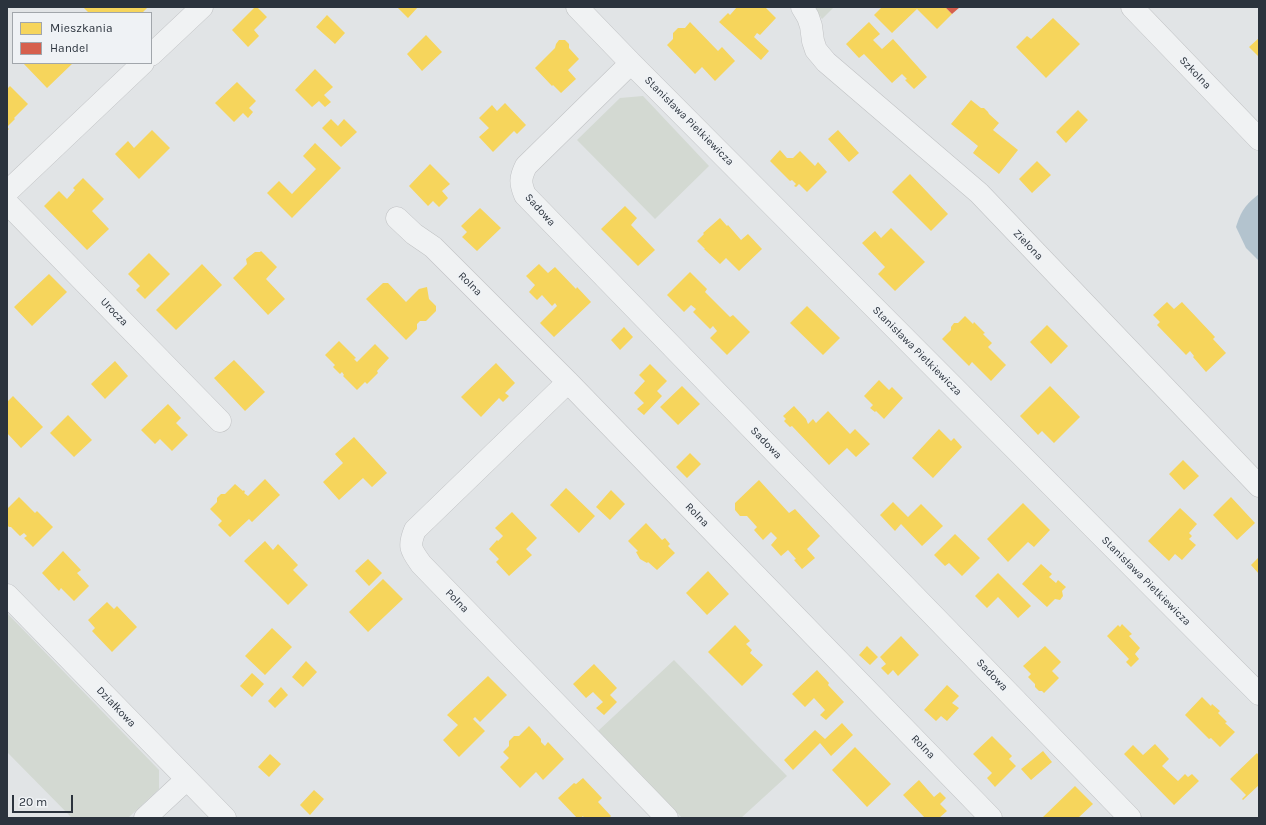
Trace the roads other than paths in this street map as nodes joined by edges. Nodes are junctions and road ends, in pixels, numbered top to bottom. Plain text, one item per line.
1 (202, 7) edge
2 (577, 7) edge
3 (802, 7) edge
4 (1132, 7) edge
5 (152, 54) edge
6 (631, 63) junction
7 (142, 64) edge
8 (1259, 139) edge
9 (7, 192) edge
10 (7, 203) edge
11 (397, 218) dead end
12 (568, 382) junction
13 (220, 421) dead end
14 (1259, 486) edge
15 (7, 595) edge
16 (1259, 694) edge
17 (187, 779) junction
18 (145, 818) edge
19 (225, 818) edge
20 (667, 818) edge
21 (991, 818) edge
22 (1130, 818) edge

1 - 5 street
2 - 6 street, Stanisława Pietkiewicza
3 - 14 street, Zielona
4 - 8 street, Szkolna
6 - 16 street, Stanisława Pietkiewicza
6 - 22 street, Sadowa
7 - 9 street
10 - 13 street, Urocza
11 - 12 street, Rolna
12 - 20 street, Polna
12 - 21 street, Rolna
15 - 17 street, Działkowa
17 - 18 street
17 - 19 street, Działkowa

